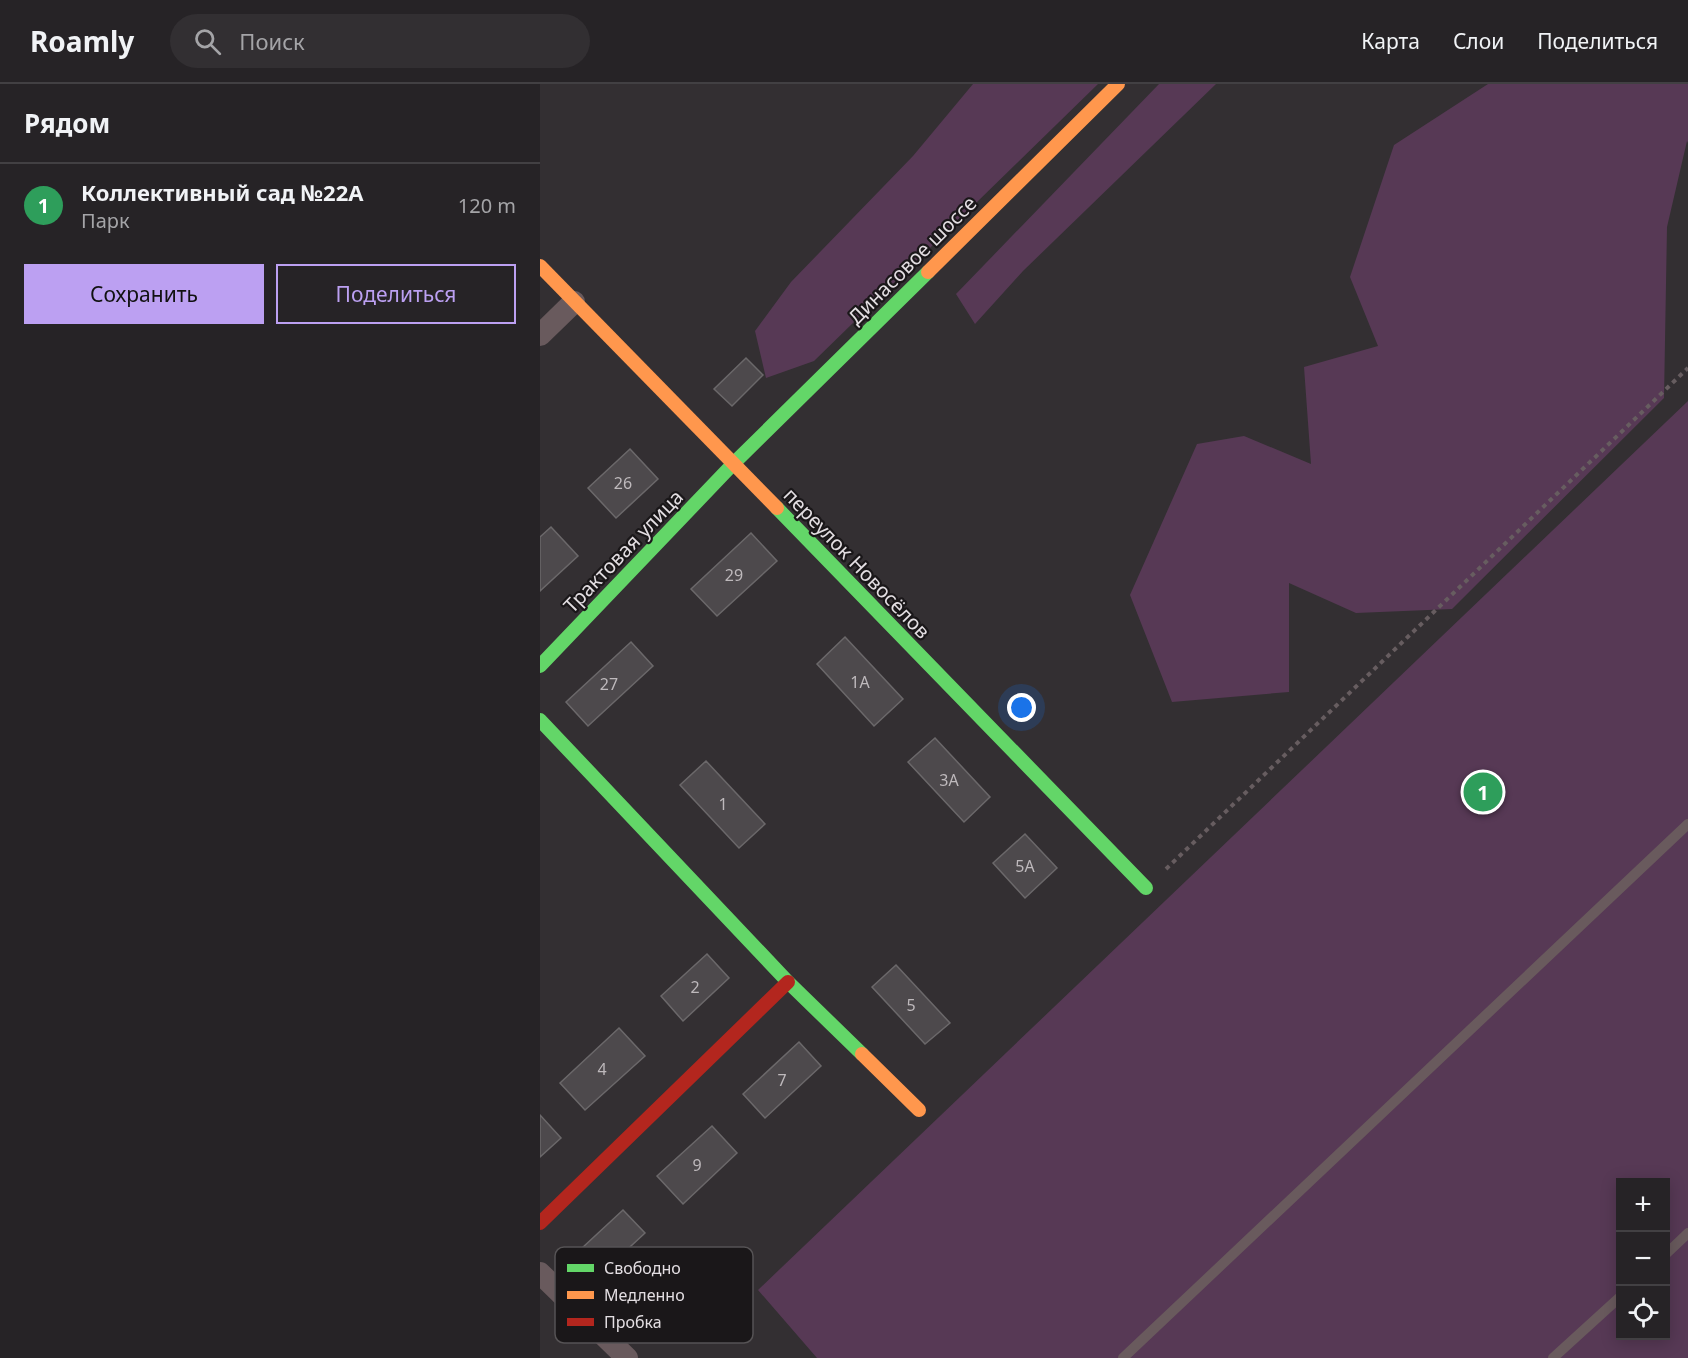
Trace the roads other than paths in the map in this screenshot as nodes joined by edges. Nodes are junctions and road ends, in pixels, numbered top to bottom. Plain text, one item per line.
1 (1118, 84) edge
2 (540, 266) edge
3 (574, 302) junction
4 (540, 335) edge
5 (733, 464) junction
6 (540, 666) edge
7 (540, 720) edge
8 (1688, 824) edge
9 (1146, 888) road end
10 (788, 982) junction
11 (919, 1110) dead end
12 (540, 1223) edge
13 (1688, 1233) edge
14 (1670, 1249) edge
15 (540, 1273) edge
16 (555, 1288) edge
17 (1616, 1301) edge
18 (610, 1343) edge
19 (627, 1358) edge
20 (1123, 1358) edge
21 (1553, 1358) edge

1 - 5 street, Динасовое шоссе
2 - 3 street, переулок Новосёлов
3 - 4 street
3 - 5 street, переулок Новосёлов
5 - 6 street, Трактовая улица
5 - 9 street, переулок Новосёлов
7 - 10 street
8 - 20 lane
10 - 11 street
10 - 12 street
13 - 14 lane
15 - 16 street
17 - 21 lane
18 - 19 street

